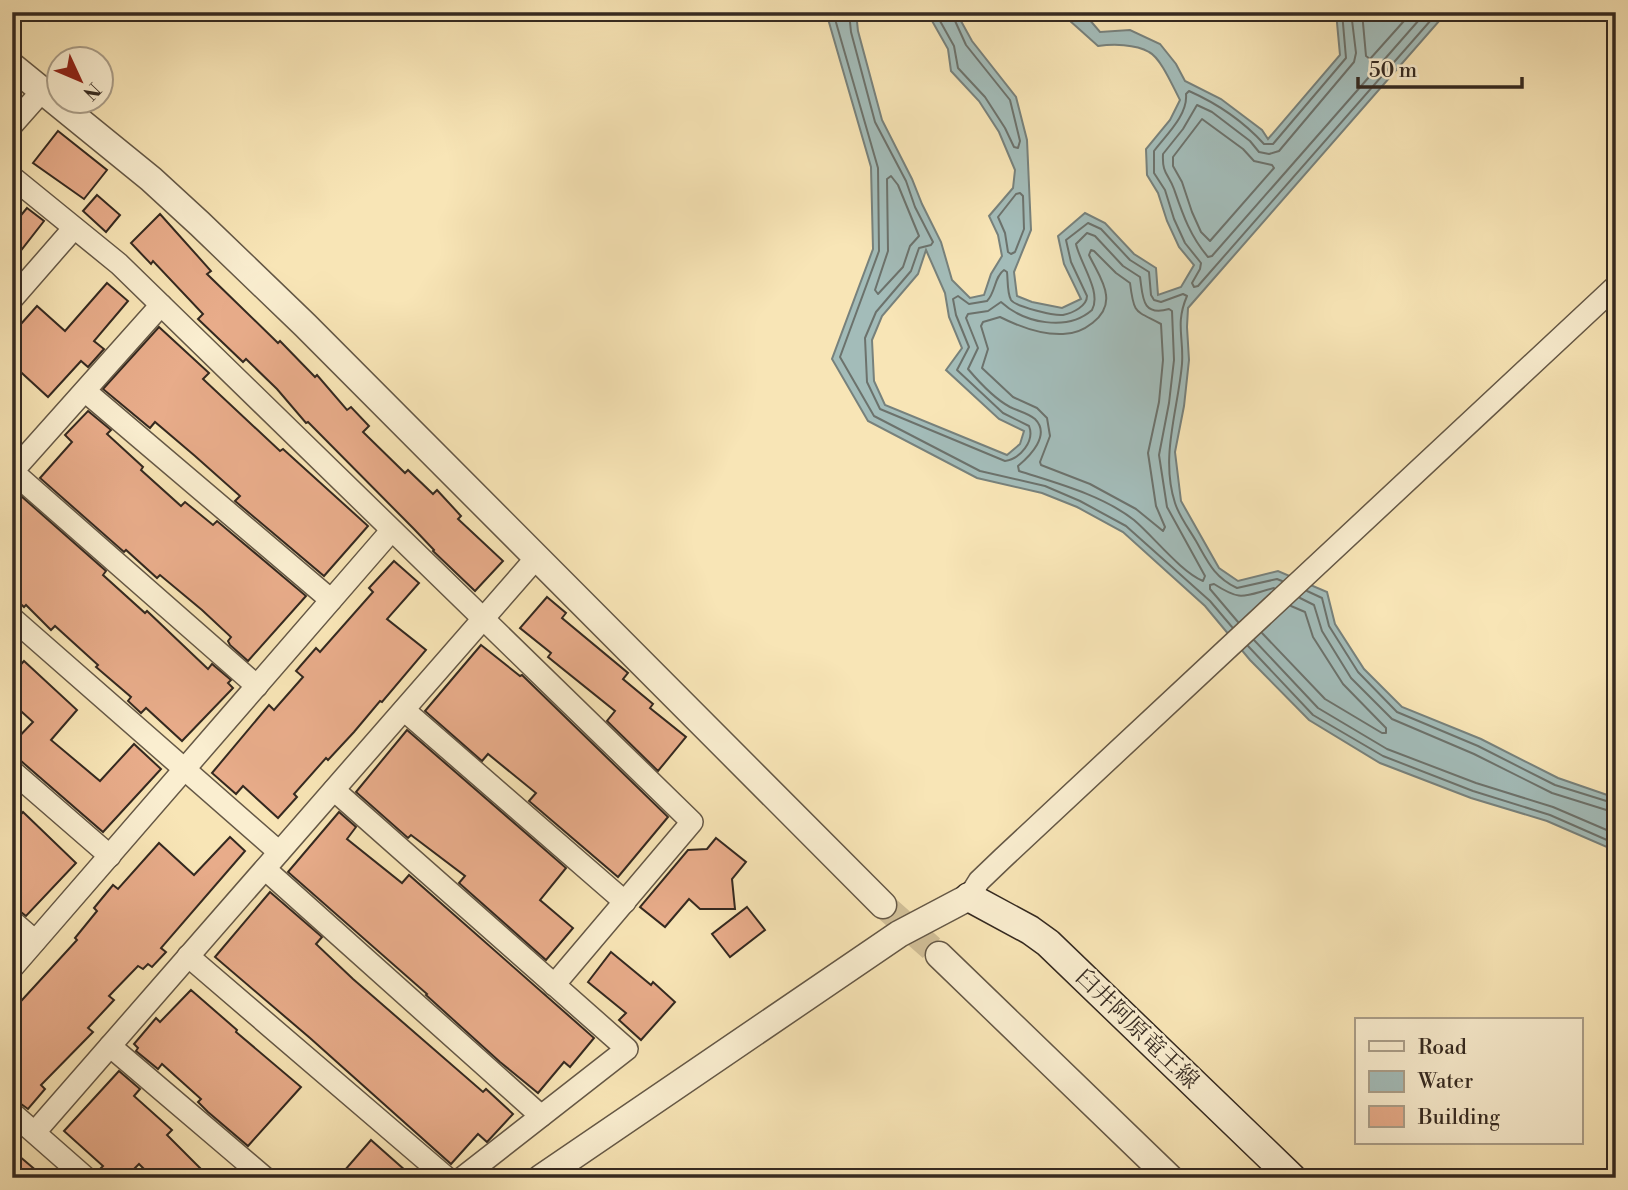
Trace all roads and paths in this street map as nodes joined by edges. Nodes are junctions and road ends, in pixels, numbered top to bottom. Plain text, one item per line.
1 (12, 66) edge
2 (43, 90) junction
3 (12, 125) edge
4 (12, 177) edge
5 (75, 228) junction
6 (1616, 286) edge
7 (12, 299) edge
8 (160, 305) junction
9 (85, 391) junction
10 (12, 472) edge
11 (391, 531) junction
12 (537, 557) junction
13 (331, 600) junction
14 (12, 618) edge
15 (483, 619) junction
16 (257, 686) junction
17 (404, 710) junction
18 (185, 769) junction
19 (12, 771) edge
20 (334, 790) junction
21 (279, 852) junction
22 (110, 856) junction
23 (265, 869) junction
24 (969, 897) junction
25 (625, 902) junction
26 (883, 905) tunnel mouth
27 (12, 920) edge
28 (36, 942) junction
29 (939, 955) tunnel mouth
30 (188, 956) junction
31 (12, 968) edge
32 (554, 985) junction
33 (110, 1046) junction
34 (12, 1113) edge
35 (541, 1116) junction
36 (35, 1132) junction
37 (86, 1178) edge
38 (265, 1178) edge
39 (447, 1178) edge
40 (462, 1178) edge
41 (541, 1178) edge
42 (1170, 1178) edge
43 (1292, 1178) edge

1 - 2 street
2 - 3 street
2 - 12 street
4 - 5 street
5 - 7 street
5 - 8 street
6 - 24 street
8 - 9 street
8 - 11 street
9 - 10 street
9 - 13 street
10 - 16 street
11 - 13 street
11 - 15 street
12 - 15 street
12 - 26 street
13 - 16 street
14 - 18 street
15 - 17 street
15 - 25 street
16 - 18 street
17 - 20 street
17 - 25 street
18 - 21 street
18 - 22 street
19 - 22 street
20 - 21 street
20 - 32 street
21 - 23 street
22 - 28 street
23 - 30 street
23 - 35 street
24 - 41 street
24 - 43 main road, 臼井阿原竜王線
25 - 32 street
27 - 28 street
28 - 31 street
29 - 42 street
30 - 33 street
30 - 39 street
32 - 35 street
33 - 36 street
33 - 38 street
34 - 36 street
35 - 40 street
36 - 37 street

